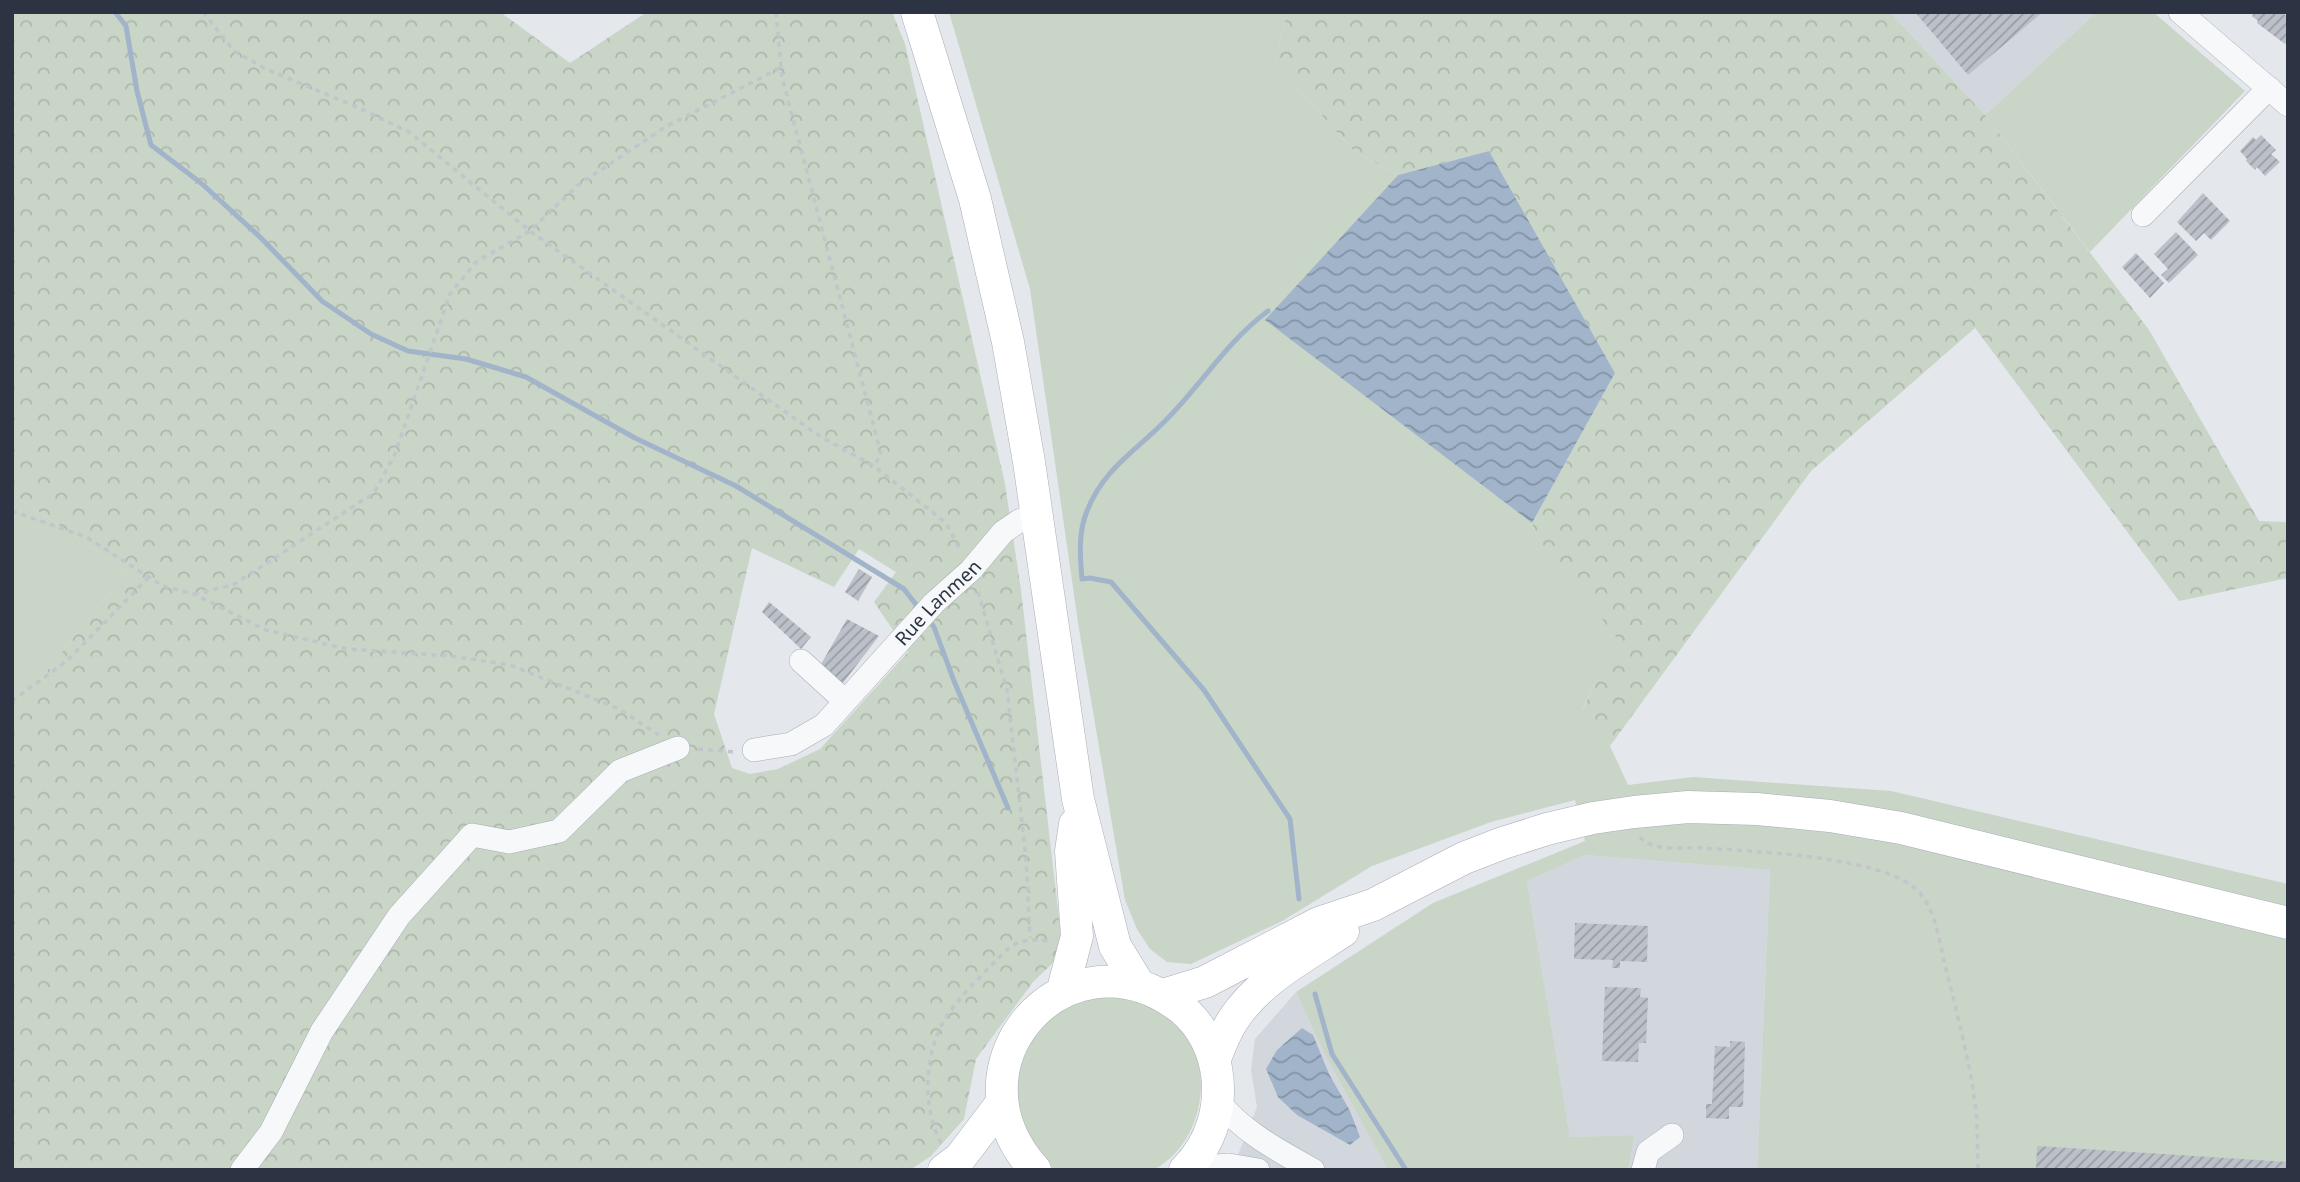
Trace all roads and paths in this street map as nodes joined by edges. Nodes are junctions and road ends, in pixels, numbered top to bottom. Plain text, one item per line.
1 (203, 12) edge
2 (776, 12) edge
3 (917, 12) edge
4 (2180, 12) edge
5 (782, 67) junction
6 (2269, 88) junction
7 (2288, 105) edge
8 (2143, 215) dead end
9 (530, 231) junction
10 (874, 467) junction
11 (12, 511) edge
12 (1037, 514) junction
13 (971, 570) junction
14 (149, 577) junction
15 (194, 594) junction
16 (801, 661) dead end
17 (12, 701) edge
18 (845, 701) junction
19 (678, 748) junction
20 (754, 750) joint
21 (1079, 799) junction
22 (1634, 812) junction
23 (1373, 905) junction
24 (2288, 923) edge
25 (1030, 938) junction
26 (1053, 941) dead end
27 (1062, 992) junction
28 (1161, 996) junction
29 (1214, 1059) junction
30 (1219, 1101) junction
31 (1001, 1104) junction
32 (1672, 1135) dead end
33 (943, 1158) edge
34 (1186, 1169) edge
35 (242, 1170) edge
36 (1035, 1170) edge
37 (1258, 1170) edge
38 (1313, 1170) edge
39 (1643, 1170) edge
40 (1978, 1170) edge

1 - 9 path
2 - 5 path
3 - 12 main road
4 - 6 street
5 - 9 path
5 - 10 path
6 - 7 street
6 - 8 street
9 - 10 path
9 - 15 path
10 - 13 path
11 - 14 path
12 - 13 street, Rue Lanmen
12 - 21 main road
13 - 18 street, Rue Lanmen
13 - 25 path
14 - 15 path
14 - 17 path
15 - 19 path
16 - 18 street
18 - 20 street, Rue Lanmen
19 - 20 path
19 - 35 street
21 - 27 main road
21 - 28 main road
22 - 23 main road
22 - 24 main road
22 - 40 path
23 - 28 main road
23 - 29 main road
25 - 26 path
25 - 33 path
27 - 28 main road
27 - 31 main road
28 - 29 main road
29 - 30 main road
30 - 34 main road
30 - 38 street
31 - 33 main road
31 - 36 main road
32 - 39 street
34 - 37 street

